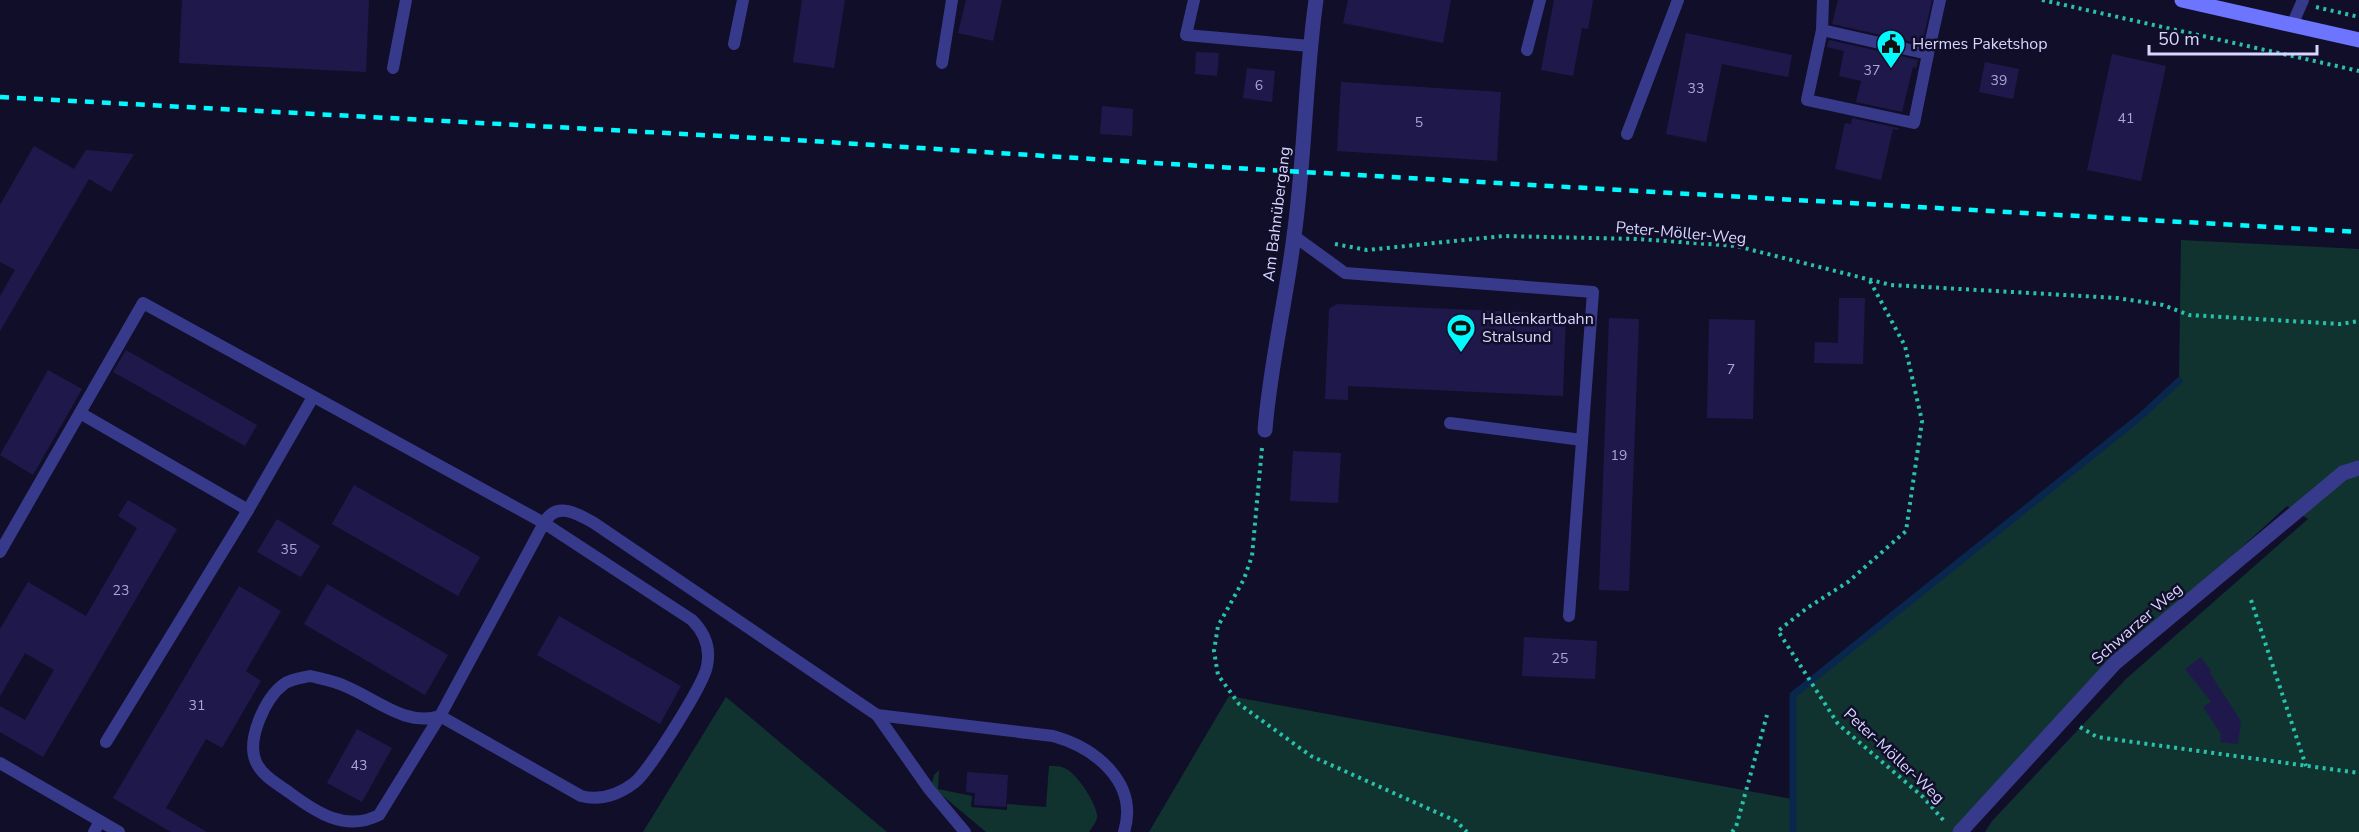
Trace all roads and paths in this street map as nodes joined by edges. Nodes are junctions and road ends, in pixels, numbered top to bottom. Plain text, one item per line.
1 (406, 0) edge
2 (743, 0) edge
3 (952, 0) edge
4 (1194, 0) edge
5 (1316, 0) edge
6 (1540, 0) edge
7 (1678, 0) edge
8 (1823, 0) edge
9 (1940, 0) edge
10 (2042, 0) edge
11 (2182, 0) edge
12 (2302, 2) edge
13 (2359, 17) edge
14 (2292, 25) junction
15 (1822, 30) junction
16 (2359, 40) edge
17 (734, 44) dead end
18 (1310, 46) junction
19 (1527, 50) dead end
20 (1928, 54) junction
21 (942, 63) dead end
22 (393, 68) dead end
23 (2359, 71) edge
24 (1627, 134) dead end
25 (1294, 236) junction
26 (1326, 242) dead end
27 (1870, 281) junction
28 (2359, 321) edge
29 (313, 397) junction
30 (80, 413) junction
31 (1450, 423) dead end
32 (1264, 430) joint
33 (1582, 440) junction
34 (2359, 468) edge
35 (248, 510) junction
36 (544, 523) junction
37 (0, 552) edge
38 (2251, 600) dead end
39 (1569, 616) dead end
40 (877, 715) junction
41 (1767, 715) dead end
42 (440, 716) junction
43 (2065, 718) junction
44 (106, 742) dead end
45 (0, 763) edge
46 (2306, 766) junction
47 (2359, 773) edge
48 (97, 827) edge
49 (1960, 831) edge
50 (119, 832) edge
51 (965, 832) edge
52 (1124, 832) edge
53 (1467, 832) edge
54 (1732, 832) edge

1 - 22 lane
2 - 17 lane
3 - 21 lane
4 - 18 lane
5 - 18 street, Am Bahnübergang
6 - 19 lane
7 - 24 lane
8 - 15 lane
9 - 20 lane
10 - 23 path
11 - 14 main road
12 - 13 path
12 - 14 lane
14 - 16 main road
15 - 20 lane
15 - 20 lane
18 - 25 street, Am Bahnübergang
25 - 32 street, Am Bahnübergang
25 - 33 lane
26 - 27 path, Peter-Möller-Weg
27 - 28 path
27 - 49 path, Peter-Möller-Weg
29 - 30 lane
29 - 35 lane
29 - 36 lane
30 - 35 lane
30 - 37 lane
31 - 33 lane
32 - 53 path
33 - 39 lane
34 - 43 street, Schwarzer Weg
35 - 44 lane
36 - 40 lane
36 - 42 lane
36 - 42 lane
38 - 46 path
40 - 51 lane
40 - 52 lane
41 - 54 path
42 - 42 lane
43 - 46 path
43 - 49 street, Schwarzer Weg
45 - 48 lane
46 - 47 path
48 - 50 lane

